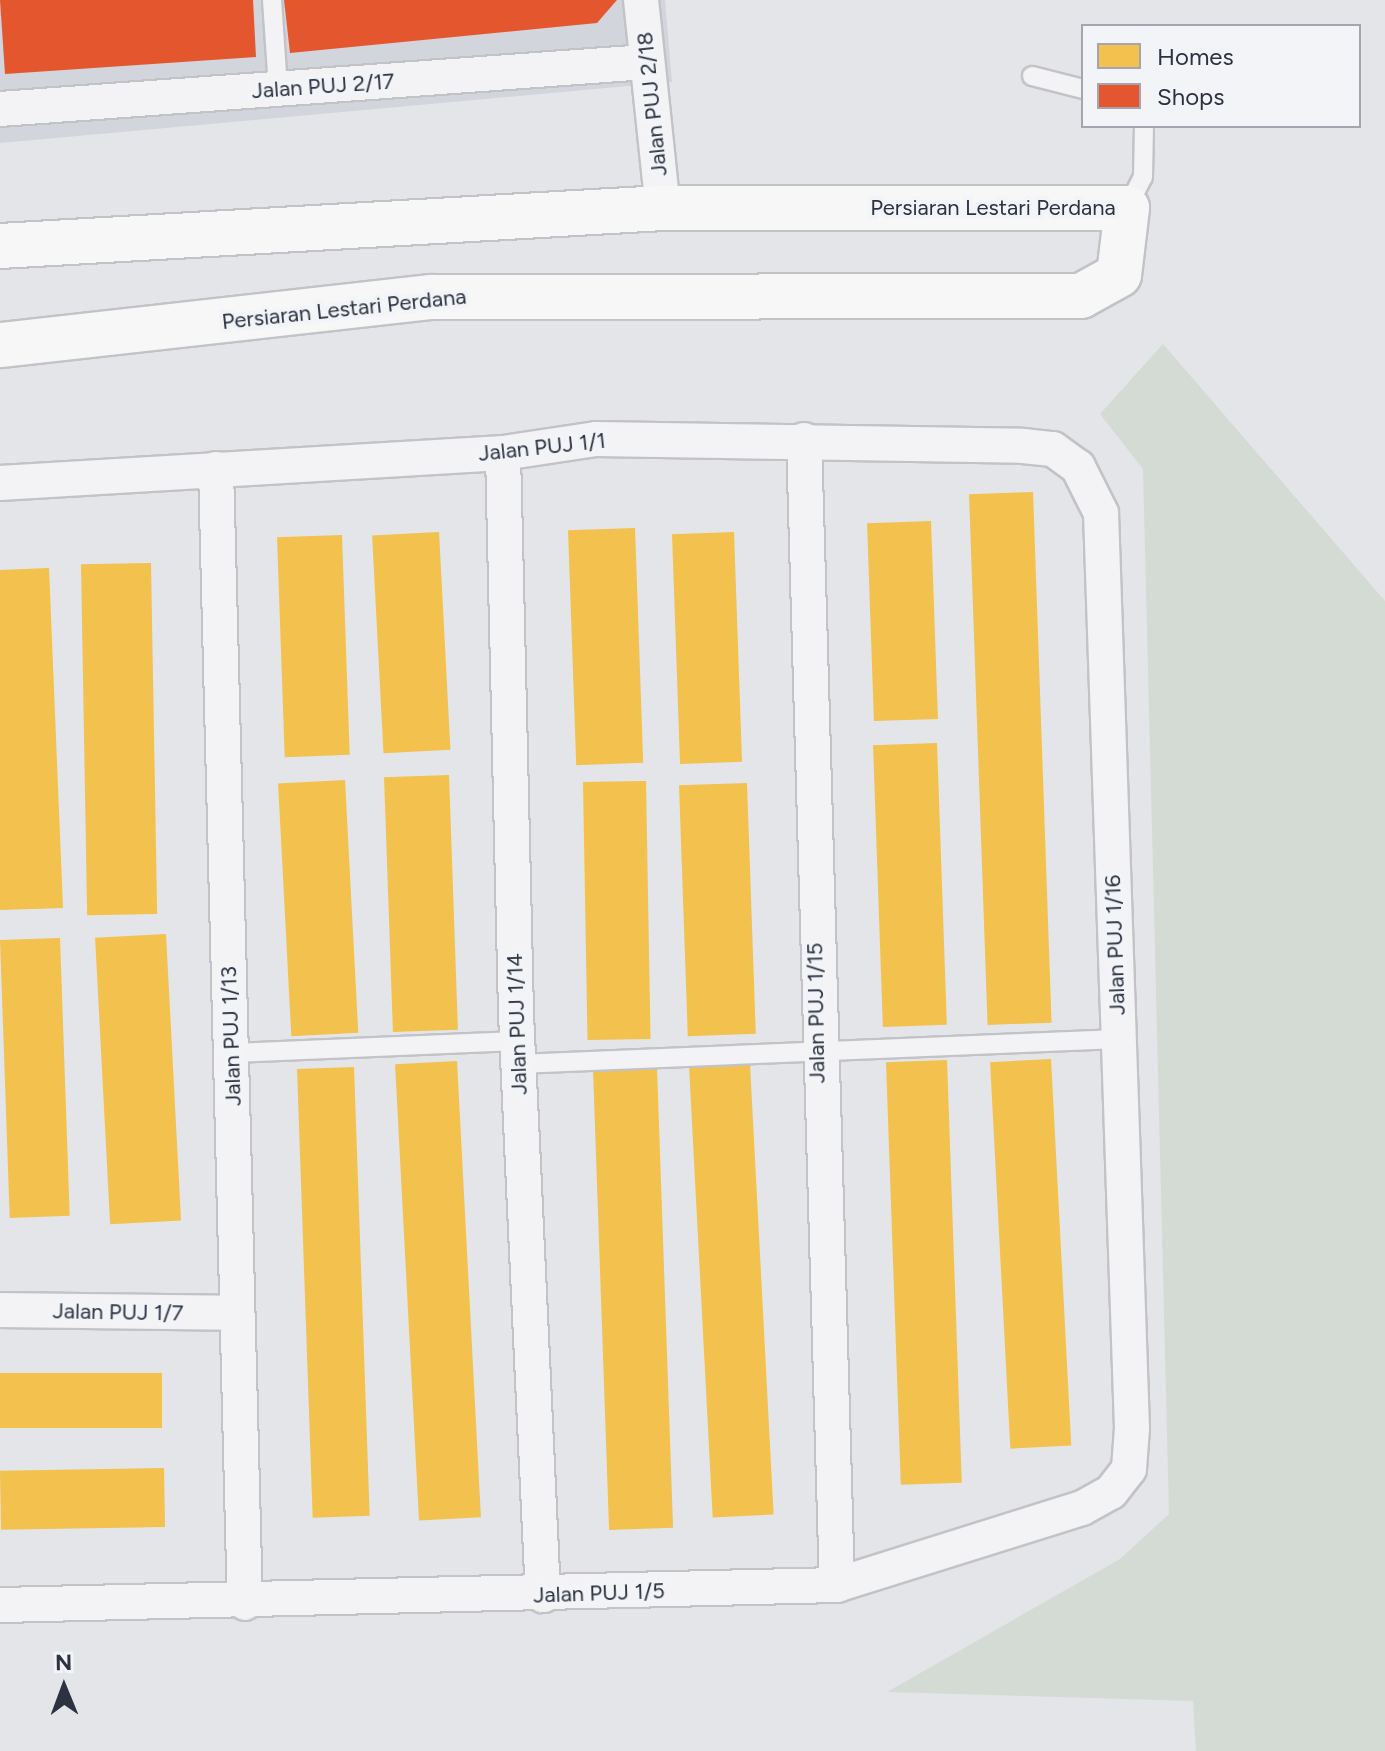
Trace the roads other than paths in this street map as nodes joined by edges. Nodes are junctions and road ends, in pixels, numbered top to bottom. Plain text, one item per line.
1 (272, 0) edge
2 (641, 0) edge
3 (646, 62) junction
4 (1032, 76) dead end
5 (1081, 88) edge
6 (278, 89) junction
7 (0, 109) edge
8 (1144, 128) edge
9 (663, 208) junction
10 (1127, 208) junction
11 (0, 246) edge
12 (0, 345) edge
13 (804, 440) junction
14 (503, 453) junction
15 (1078, 467) joint
16 (216, 469) junction
17 (0, 483) edge
18 (1118, 1039) junction
19 (233, 1053) junction
20 (518, 1053) junction
21 (817, 1053) junction
22 (0, 1310) edge
23 (235, 1313) junction
24 (1132, 1428) joint
25 (837, 1585) junction
26 (543, 1595) junction
27 (245, 1603) junction
28 (0, 1605) edge

1 - 6 lane
2 - 3 street, Jalan PUJ 2/18
3 - 6 street, Jalan PUJ 2/17
3 - 9 street, Jalan PUJ 2/18
4 - 5 lane
6 - 7 street, Jalan PUJ 2/17
8 - 10 lane
9 - 10 main road, Persiaran Lestari Perdana
9 - 11 main road, Persiaran Lestari Perdana
10 - 12 main road, Persiaran Lestari Perdana
13 - 14 street, Jalan PUJ 1/1
13 - 15 street, Jalan PUJ 1/1
13 - 21 street, Jalan PUJ 1/15
14 - 16 street, Jalan PUJ 1/1
14 - 20 street, Jalan PUJ 1/14
15 - 18 street, Jalan PUJ 1/16
16 - 17 street, Jalan PUJ 1/1
16 - 19 street, Jalan PUJ 1/13
18 - 21 lane
18 - 24 street, Jalan PUJ 1/16
19 - 20 lane
19 - 23 street, Jalan PUJ 1/13
20 - 21 lane
20 - 26 street, Jalan PUJ 1/14
21 - 25 street, Jalan PUJ 1/15
22 - 23 street, Jalan PUJ 1/7
23 - 27 street, Jalan PUJ 1/13
24 - 25 street, Jalan PUJ 1/5
25 - 26 street, Jalan PUJ 1/5
26 - 27 street, Jalan PUJ 1/5
27 - 28 street, Jalan PUJ 1/5

